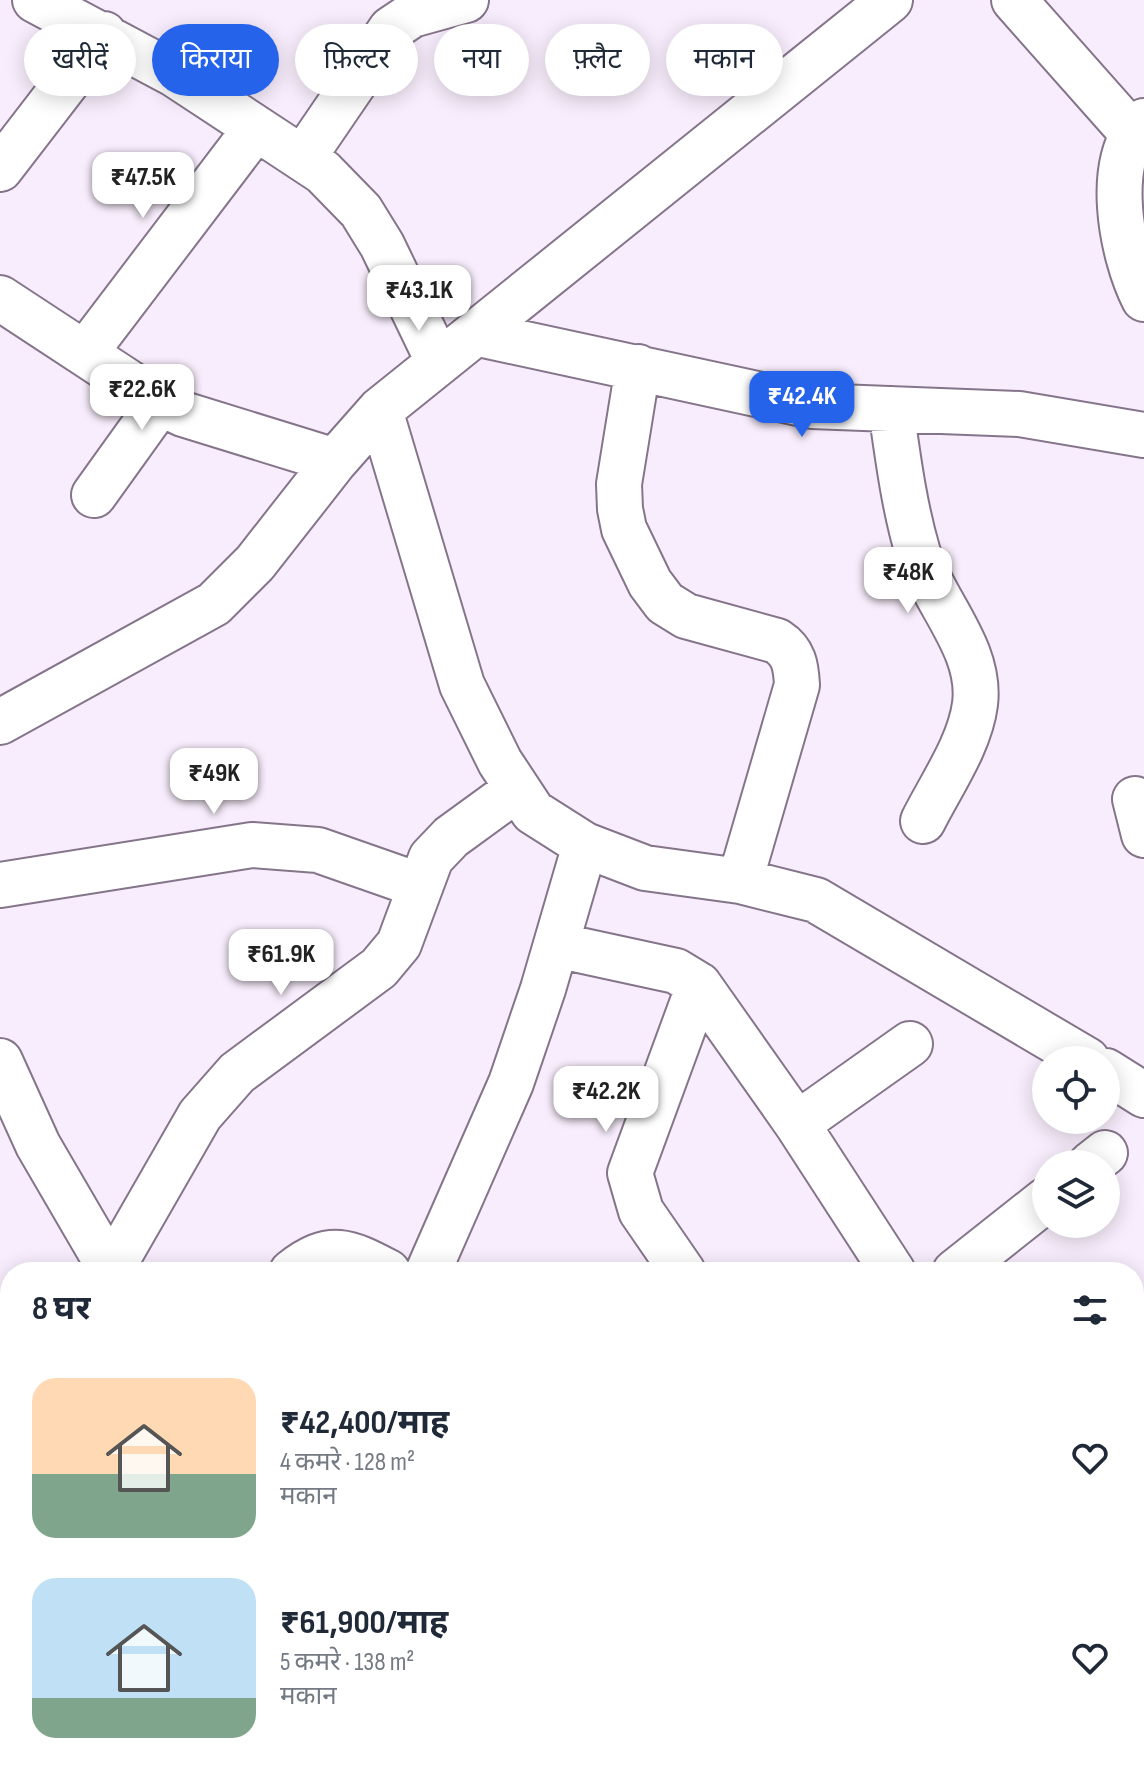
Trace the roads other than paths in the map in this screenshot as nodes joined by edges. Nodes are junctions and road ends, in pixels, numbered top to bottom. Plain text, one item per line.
1 (35, 0) edge
2 (466, 0) edge
3 (890, 0) edge
4 (1014, 0) edge
5 (84, 24) edge
6 (136, 54) edge
7 (56, 96) edge
8 (1138, 127) edge
9 (256, 128) junction
10 (303, 158) junction
11 (0, 169) edge
12 (1142, 291) edge
13 (0, 298) edge
14 (479, 334) junction
15 (85, 353) junction
16 (438, 361) junction
17 (638, 367) junction
18 (160, 403) junction
19 (891, 409) junction
20 (380, 410) junction
21 (1144, 435) edge
22 (335, 461) junction
23 (94, 495) dead end
24 (0, 722) edge
25 (517, 789) junction
26 (923, 821) dead end
27 (585, 845) junction
28 (740, 881) junction
29 (0, 885) edge
30 (418, 885) junction
31 (556, 945) junction
32 (699, 985) junction
33 (910, 1044) dead end
34 (1063, 1046) edge
35 (0, 1061) edge
36 (1120, 1080) edge
37 (1144, 1095) edge
38 (797, 1124) junction
39 (1032, 1211) edge
40 (106, 1262) edge
41 (116, 1262) edge
42 (308, 1262) edge
43 (365, 1262) edge
44 (432, 1262) edge
45 (676, 1262) edge
46 (887, 1262) edge
47 (968, 1262) edge

1 - 5 street
2 - 10 street
3 - 14 street
4 - 8 street
6 - 9 street
7 - 11 street
8 - 12 street
9 - 10 street
9 - 15 street
10 - 16 street
13 - 15 street
14 - 16 street
14 - 17 street
15 - 18 street
16 - 20 street
17 - 19 street
17 - 28 street
18 - 22 street
18 - 23 street
19 - 21 street
19 - 26 street
20 - 22 street
20 - 25 street
22 - 24 street
25 - 27 street
25 - 30 street
27 - 28 street
27 - 31 street
28 - 34 street
29 - 30 street
30 - 41 street
31 - 32 street
31 - 44 street
32 - 38 street
32 - 45 street
33 - 38 street
35 - 40 street
36 - 37 street
38 - 46 street
39 - 47 street
42 - 43 street

